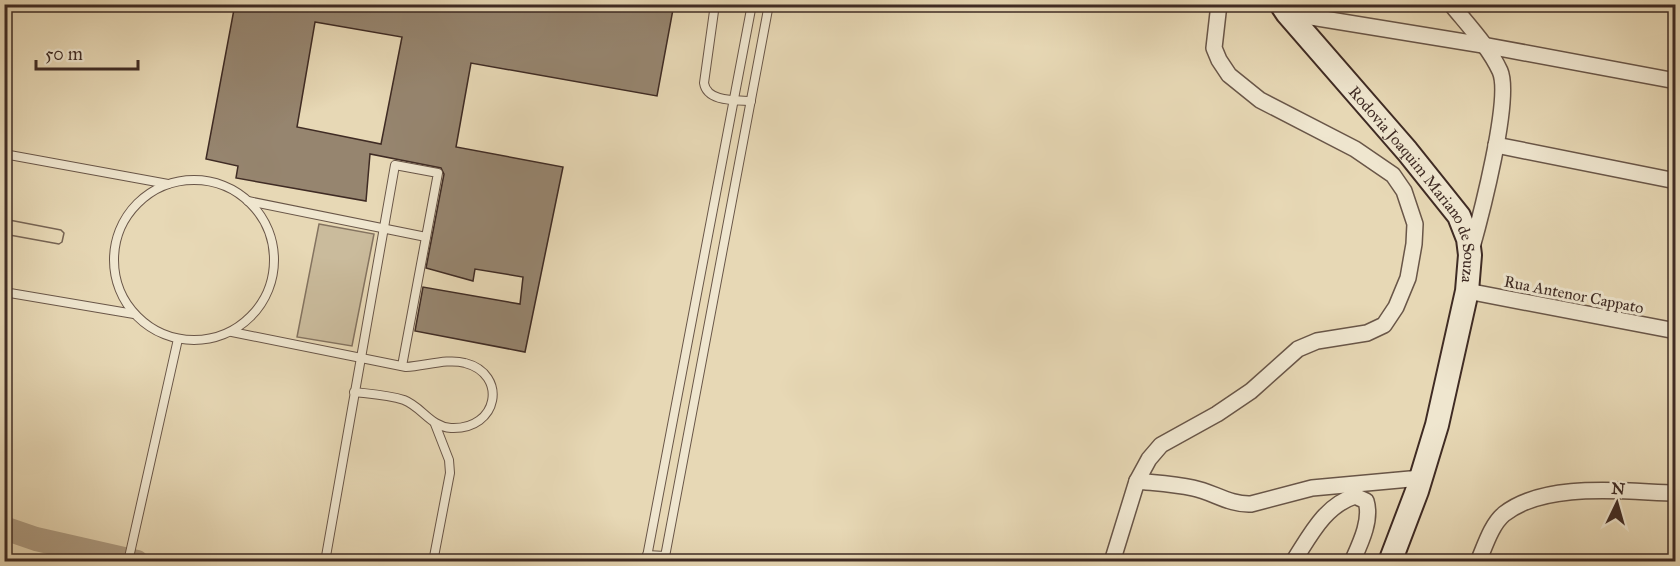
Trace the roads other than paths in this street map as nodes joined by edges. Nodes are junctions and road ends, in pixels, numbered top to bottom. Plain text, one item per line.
1 (715, 4) edge
2 (752, 4) edge
3 (769, 4) edge
4 (1219, 4) edge
5 (1451, 4) edge
6 (1284, 9) edge
7 (1484, 45) junction
8 (1676, 81) edge
9 (735, 100) junction
10 (751, 101) junction
11 (1496, 145) junction
12 (4, 154) edge
13 (1676, 181) edge
14 (168, 184) junction
15 (248, 201) junction
16 (384, 229) junction
17 (426, 237) junction
18 (1470, 255) junction
19 (1467, 291) junction
20 (4, 292) edge
21 (134, 315) junction
22 (232, 332) junction
23 (1676, 332) edge
24 (178, 339) junction
25 (361, 358) junction
26 (402, 366) junction
27 (354, 392) junction
28 (435, 424) junction
29 (1421, 478) junction
30 (1137, 481) junction
31 (1676, 493) edge
32 (647, 558) edge
33 (665, 559) edge
34 (128, 561) edge
35 (325, 561) edge
36 (433, 561) edge
37 (1112, 561) edge
38 (1293, 561) edge
39 (1352, 561) edge
40 (1389, 561) edge
41 (1478, 561) edge

1 - 9 lane
2 - 9 lane
3 - 10 lane
4 - 30 street
5 - 7 street
6 - 7 street
6 - 18 main road, Rodovia Joaquim Mariano de Souza
7 - 8 street
7 - 11 street
9 - 10 lane
9 - 32 lane
10 - 33 lane
11 - 13 street
11 - 18 street
12 - 14 lane
14 - 15 lane
14 - 21 lane
15 - 16 lane
15 - 22 lane
16 - 17 lane
16 - 17 lane
16 - 25 lane
17 - 26 lane
18 - 19 main road, Rodovia Joaquim Mariano de Souza
19 - 23 street, Rua Antenor Cappato
19 - 29 main road, Rodovia Joaquim Mariano de Souza
20 - 21 lane
21 - 24 lane
22 - 24 lane
22 - 25 lane
24 - 34 lane
25 - 26 lane
25 - 27 lane
26 - 28 lane
27 - 28 lane
27 - 35 lane
28 - 36 lane
29 - 30 street
29 - 40 main road, Rodovia Joaquim Mariano de Souza
30 - 37 street
31 - 41 street
32 - 33 lane
38 - 39 street

